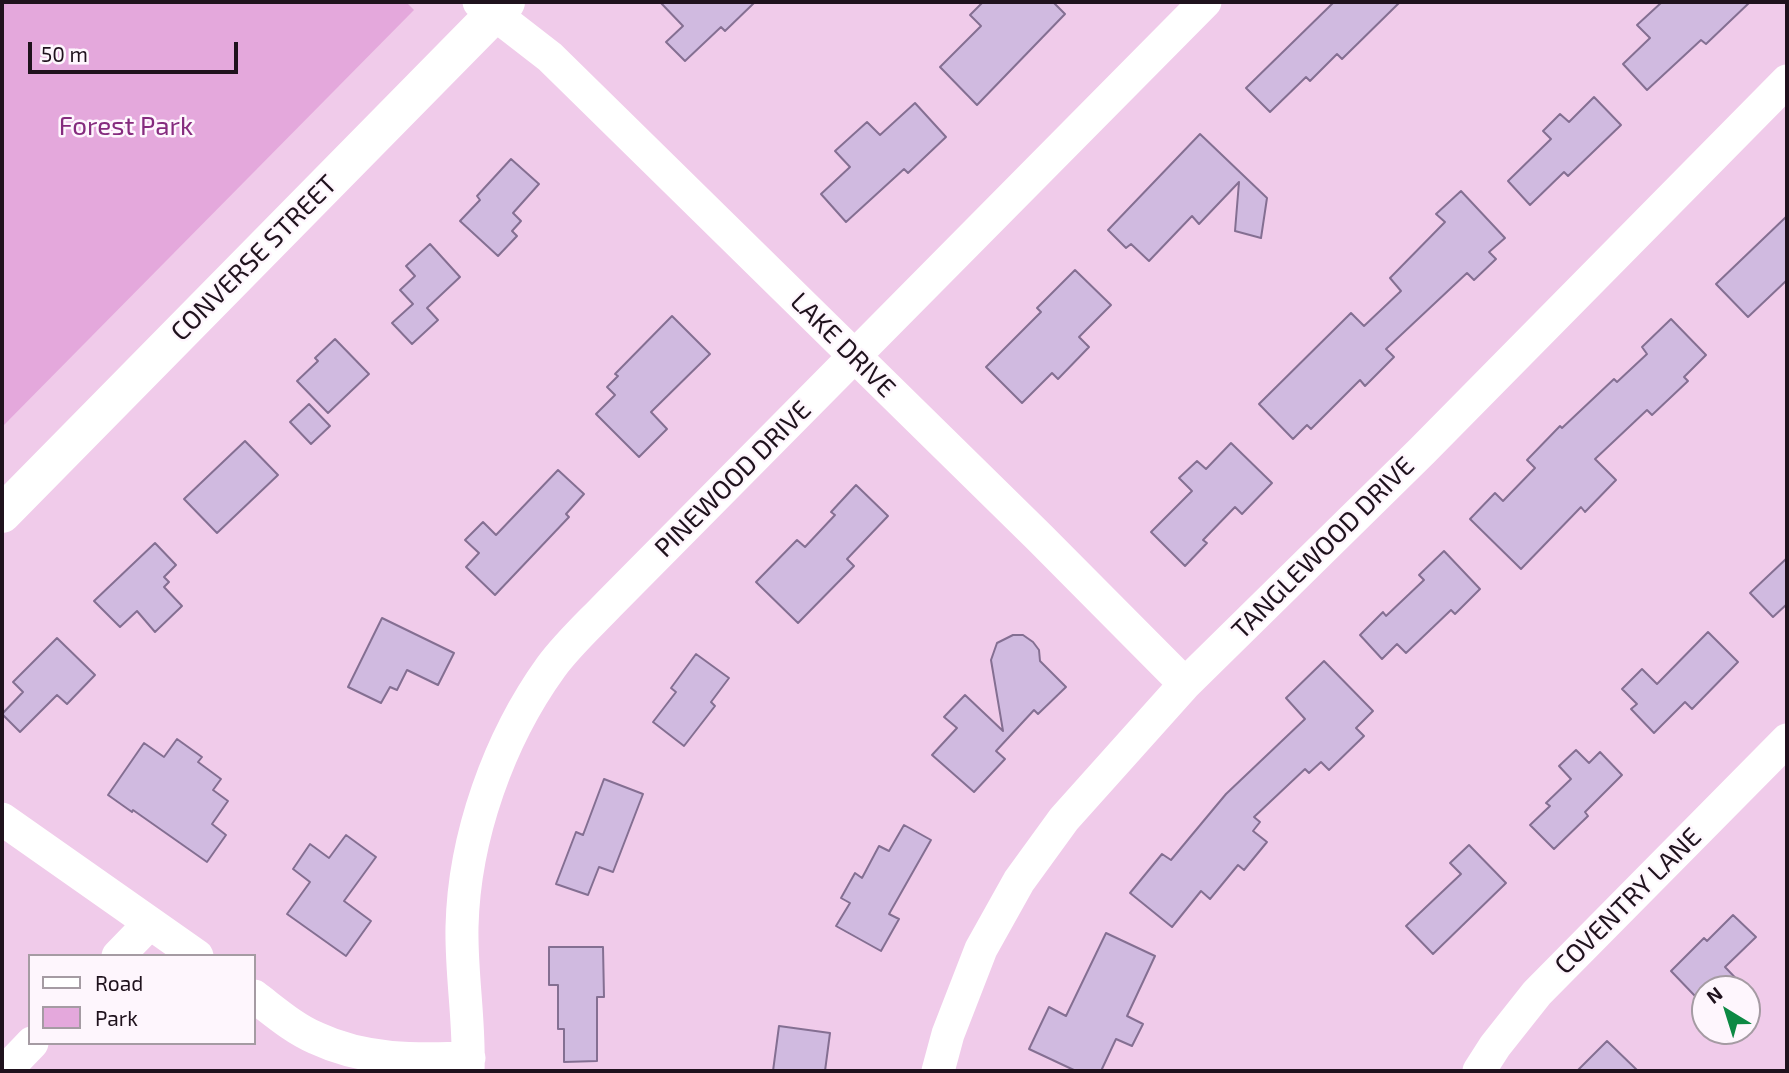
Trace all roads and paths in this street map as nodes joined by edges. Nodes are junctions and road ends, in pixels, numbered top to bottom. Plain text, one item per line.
1 (1205, 2) edge
2 (493, 6) edge
3 (1787, 80) edge
4 (853, 356) junction
5 (2, 514) edge
6 (1185, 684) junction
7 (1787, 740) edge
8 (2, 819) edge
9 (150, 923) junction
10 (120, 954) edge
11 (194, 954) edge
12 (256, 997) edge
13 (30, 1045) edge
14 (468, 1064) edge
15 (5, 1071) edge
16 (937, 1071) edge
17 (1479, 1071) edge

1 - 4 street, PINEWOOD DRIVE
2 - 4 street, LAKE DRIVE
2 - 5 main road, CONVERSE STREET
3 - 6 street, TANGLEWOOD DRIVE
4 - 6 street, LAKE DRIVE
4 - 14 street, PINEWOOD DRIVE
6 - 16 street, TANGLEWOOD DRIVE
7 - 17 street, COVENTRY LANE
8 - 9 street
9 - 10 street
9 - 11 street
12 - 14 street
13 - 15 street

